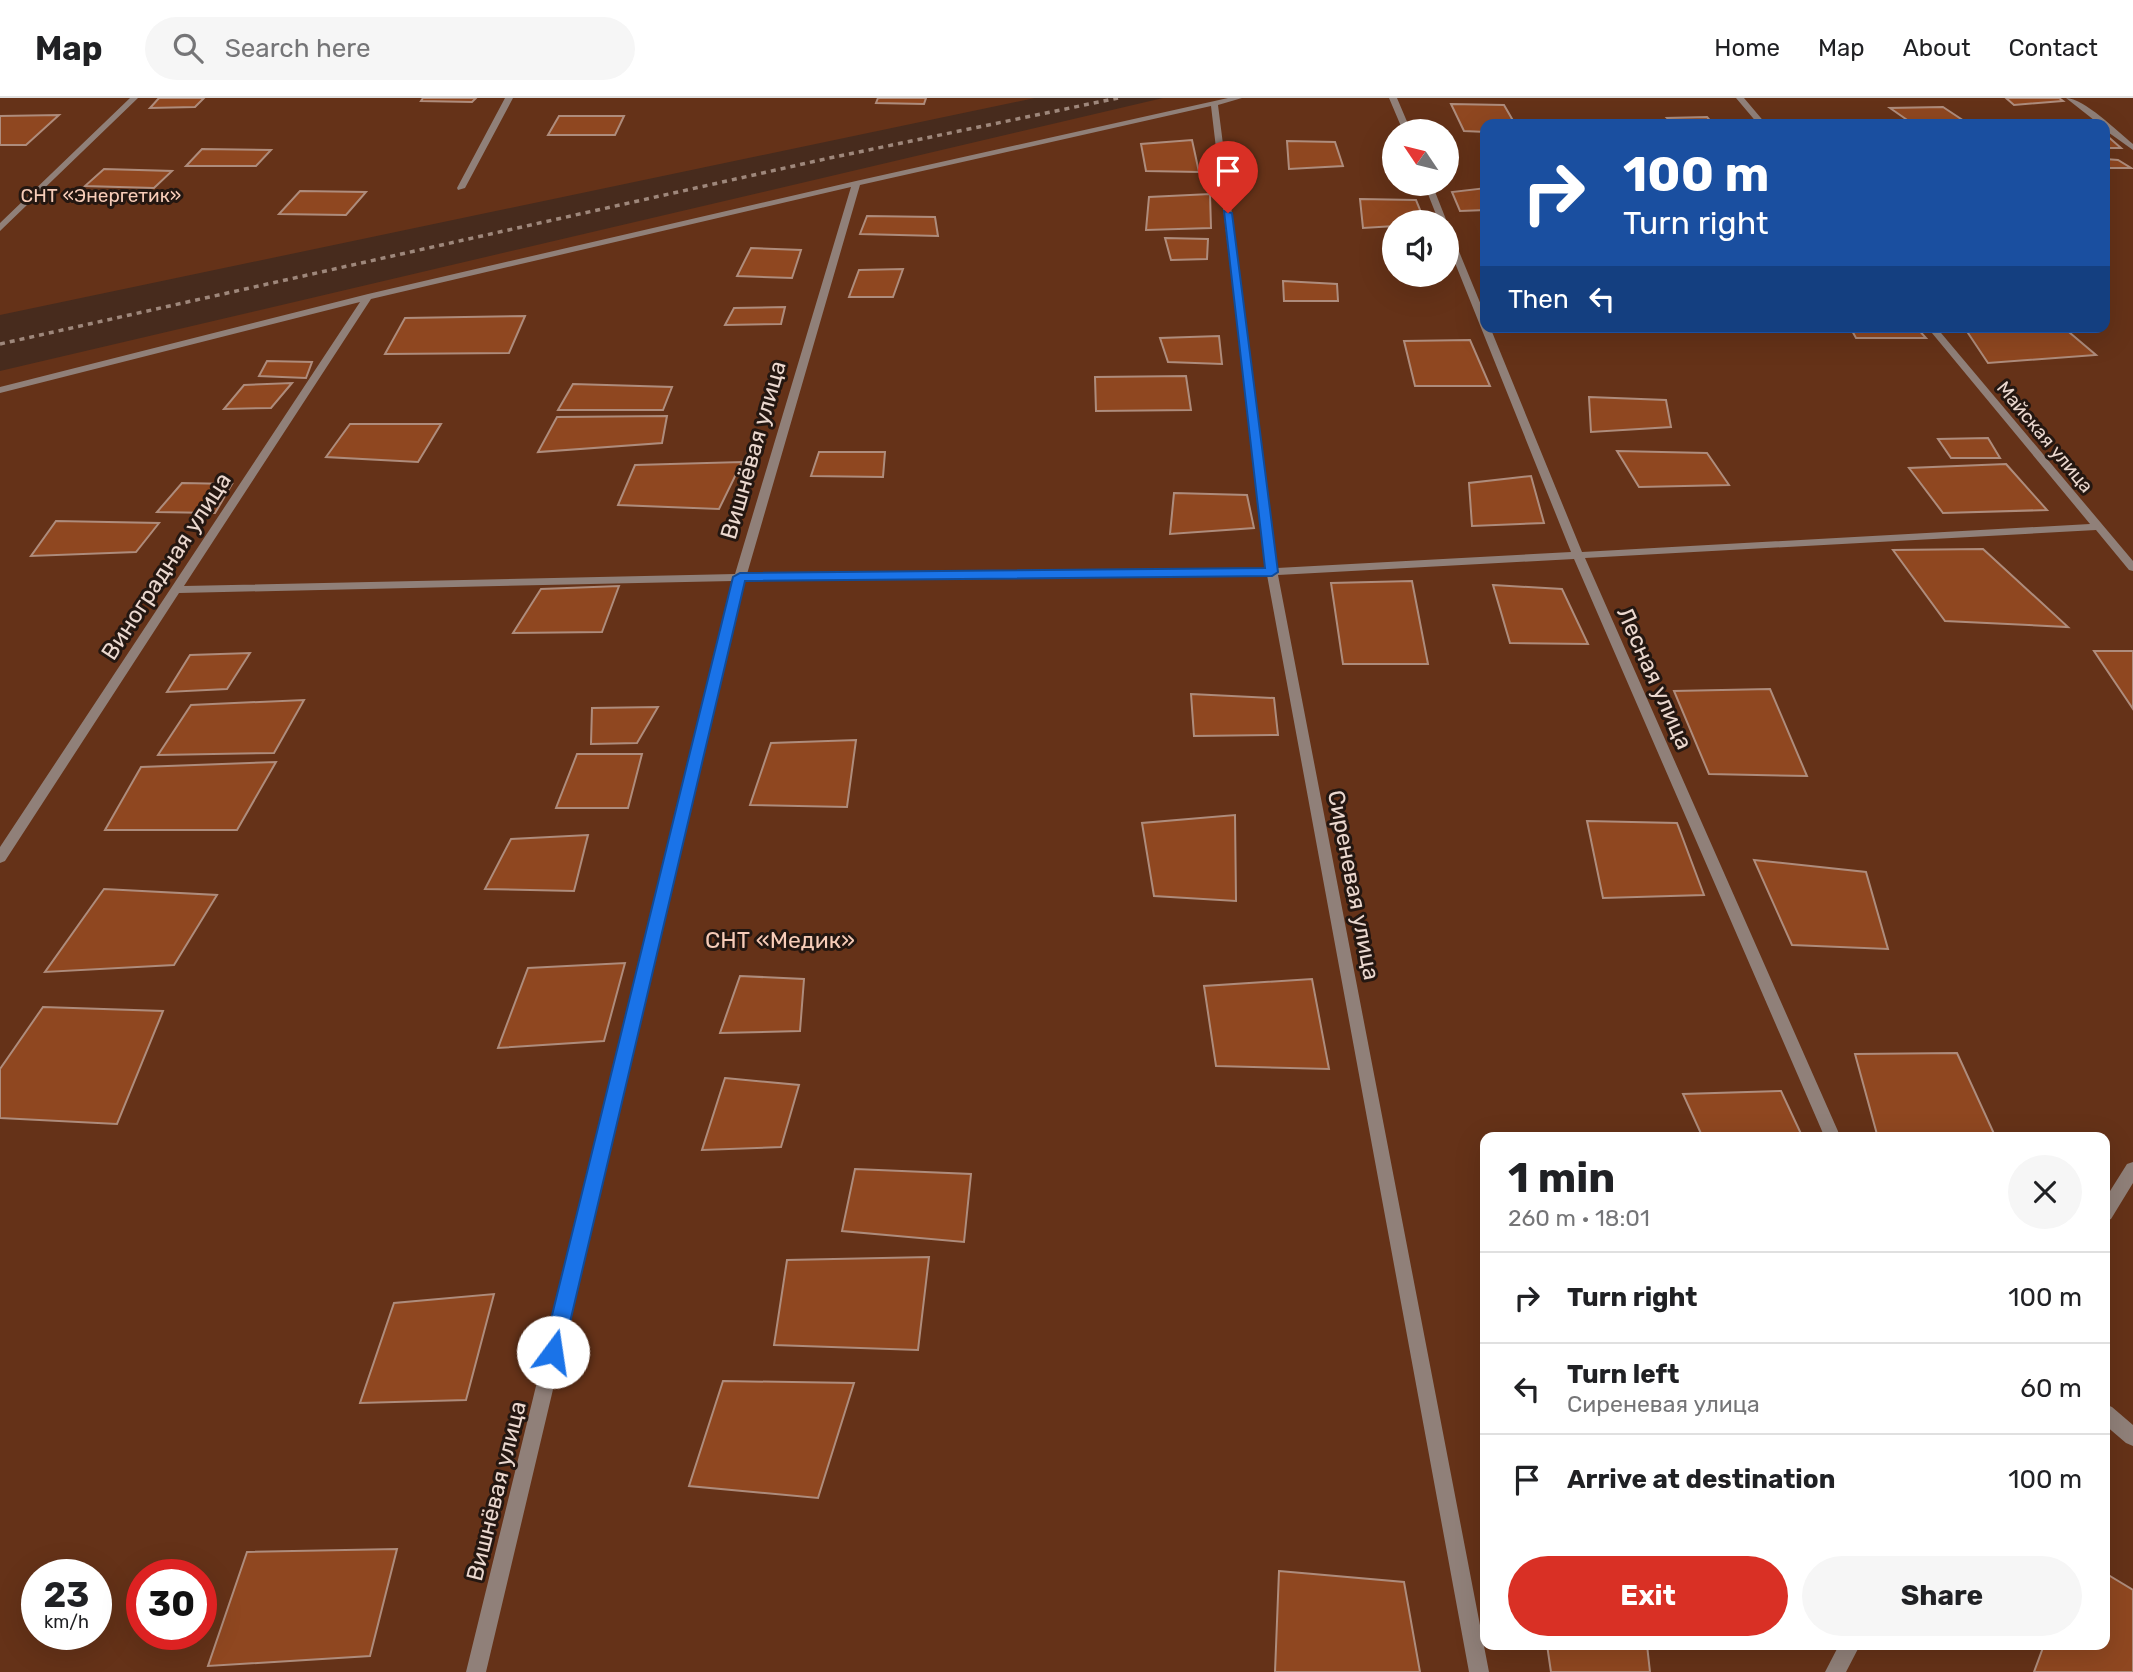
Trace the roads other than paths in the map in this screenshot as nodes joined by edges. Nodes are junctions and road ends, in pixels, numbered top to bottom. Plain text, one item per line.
1 (134, 98) edge
2 (509, 98) edge
3 (1238, 98) edge
4 (1393, 98) edge
5 (1740, 98) edge
6 (2070, 98) edge
7 (1214, 103) junction
8 (1401, 119) edge
9 (1758, 119) edge
10 (2096, 119) edge
11 (2110, 130) edge
12 (2133, 148) edge
13 (856, 183) junction
14 (461, 188) dead end
15 (0, 228) edge
16 (1459, 262) edge
17 (368, 297) junction
18 (1480, 314) edge
19 (1488, 333) edge
20 (1936, 333) edge
21 (0, 390) edge
22 (2097, 527) junction
23 (1577, 554) junction
24 (2133, 568) edge
25 (1272, 572) junction
26 (740, 577) junction
27 (175, 590) junction
28 (0, 858) edge
29 (1830, 1132) edge
30 (2133, 1169) edge
31 (2110, 1206) edge
32 (2110, 1417) edge
33 (2133, 1437) edge
34 (1847, 1650) edge
35 (476, 1672) edge
36 (1479, 1672) edge
37 (1835, 1672) edge

1 - 15 street
2 - 14 street
3 - 7 street
4 - 8 street
5 - 9 street
6 - 10 street
7 - 13 street
7 - 25 street, Сиреневая улица
11 - 12 street
13 - 17 street
13 - 26 street, Вишнёвая улица
16 - 18 street, Лесная улица
17 - 21 street
17 - 27 street, Виноградная улица
19 - 23 street, Лесная улица
20 - 22 street, Майская улица
22 - 23 street
22 - 24 street, Майская улица
23 - 25 street
23 - 29 street, Лесная улица
25 - 26 street
25 - 36 street, Сиреневая улица
26 - 27 street
26 - 35 street, Вишнёвая улица
27 - 28 street, Виноградная улица
30 - 31 street
32 - 33 street
34 - 37 street

